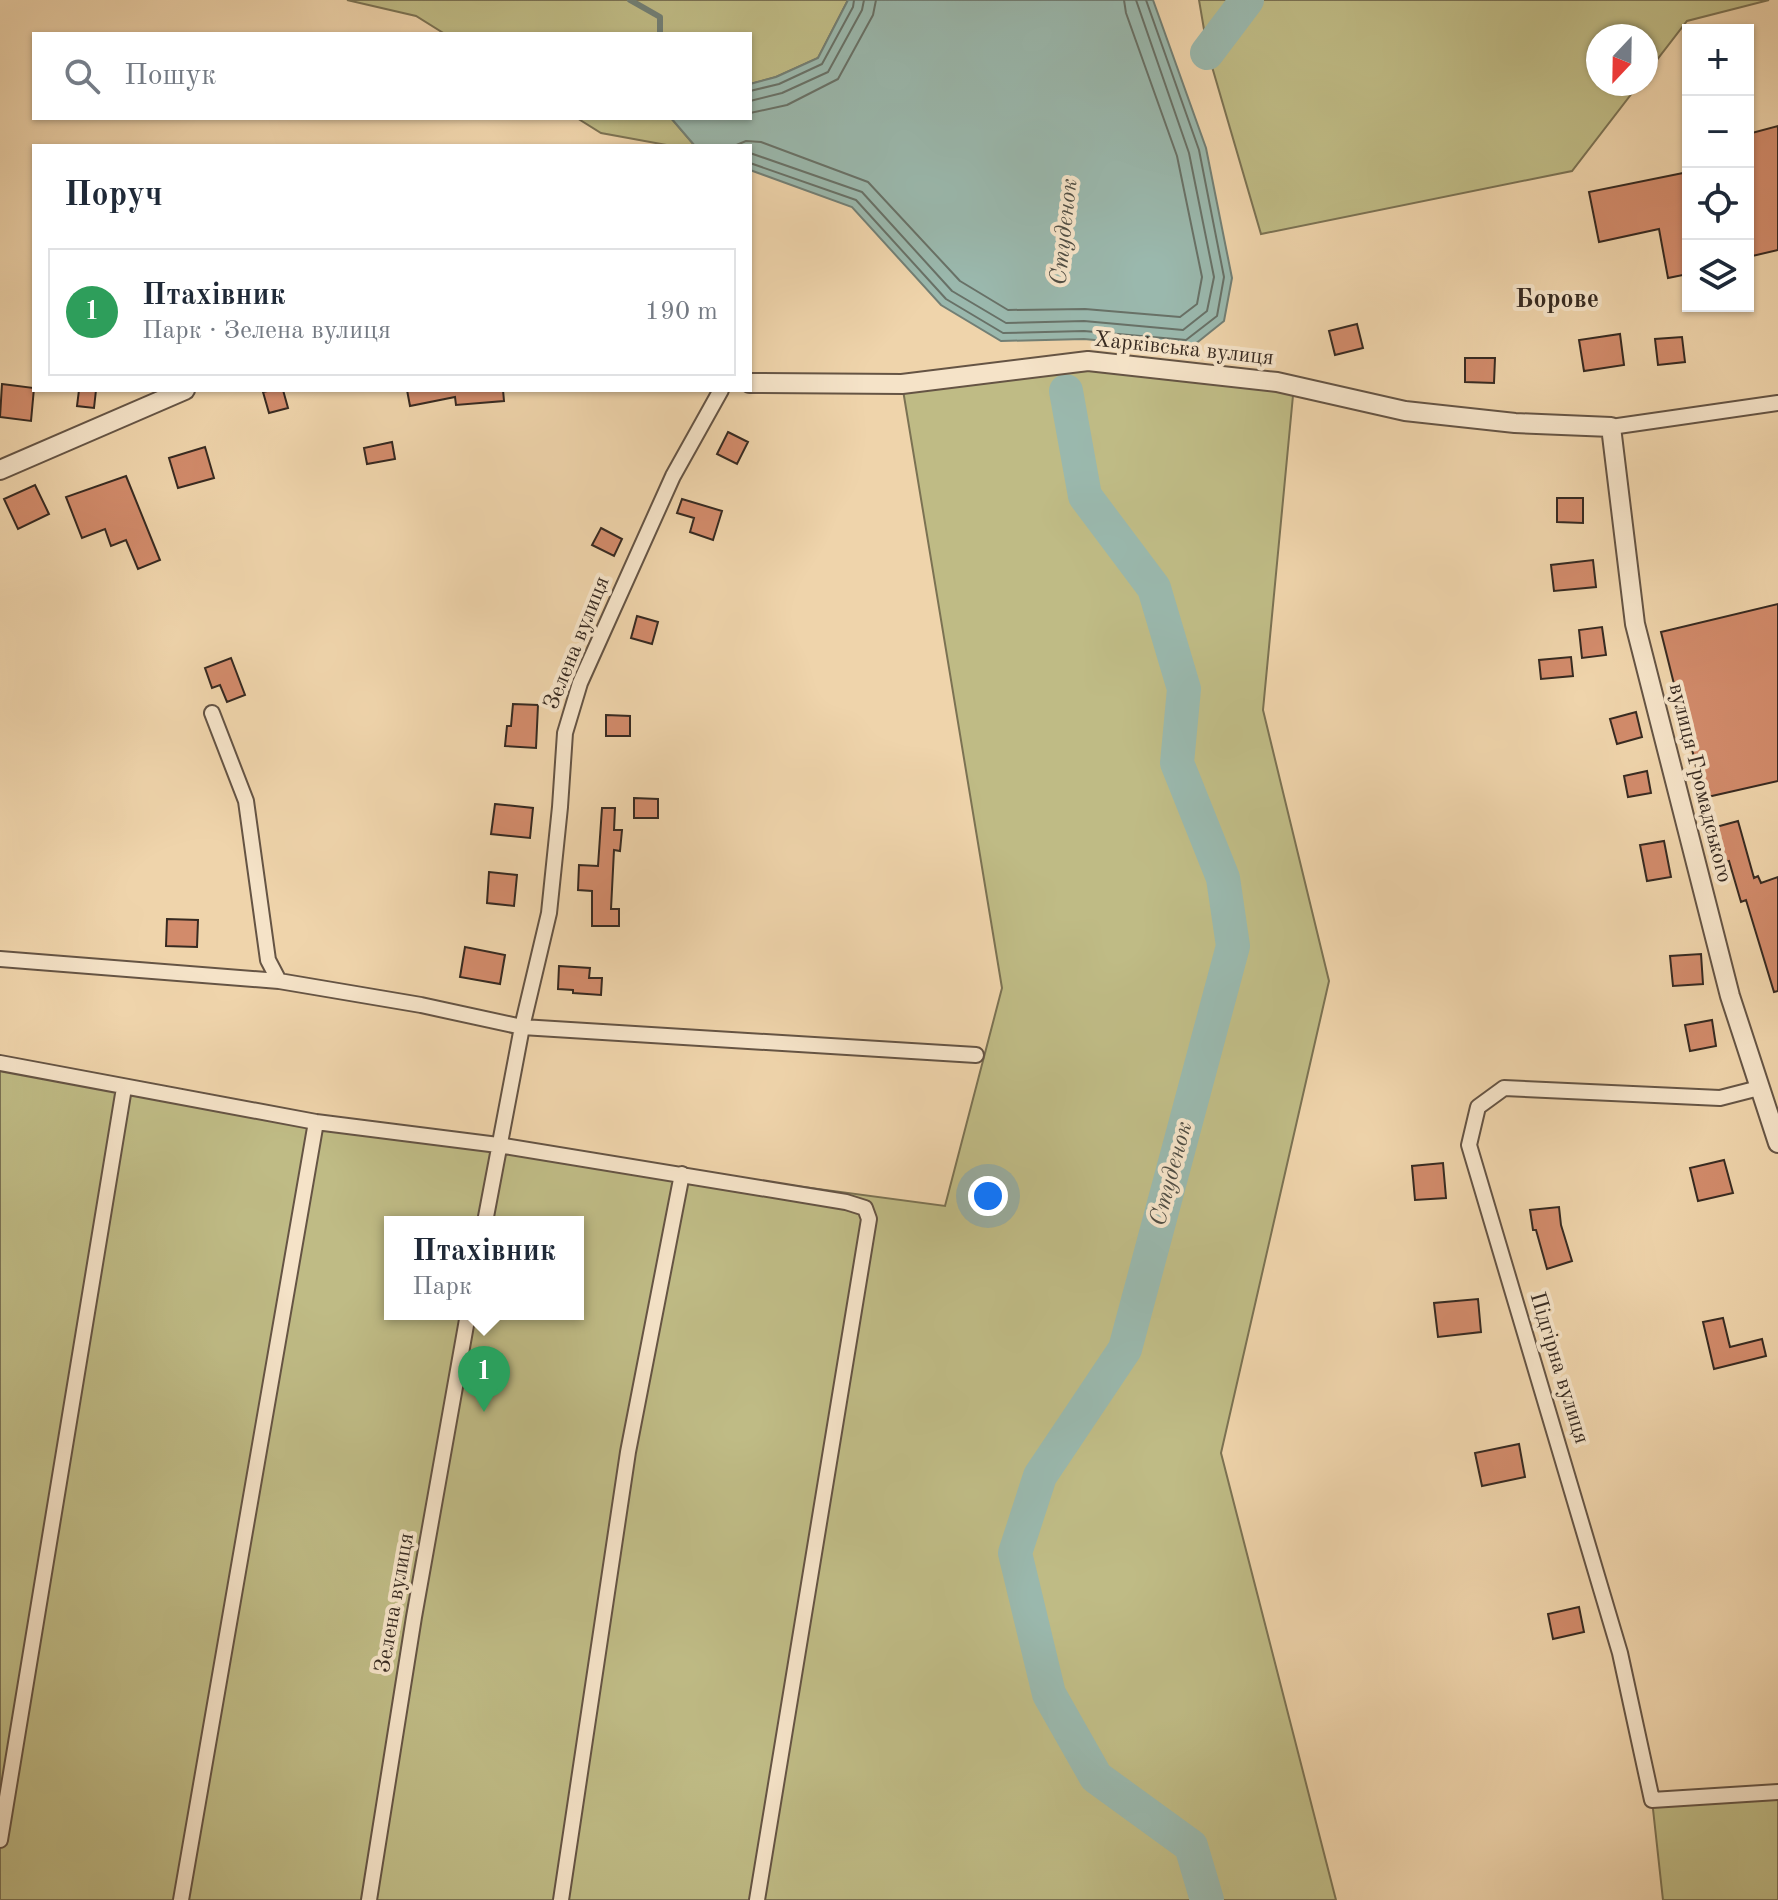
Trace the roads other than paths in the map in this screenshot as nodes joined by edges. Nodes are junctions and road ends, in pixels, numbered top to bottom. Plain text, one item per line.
1 (752, 383) edge
2 (180, 392) edge
3 (720, 392) edge
4 (1778, 403) edge
5 (1611, 427) junction
6 (0, 470) edge
7 (212, 713) dead end
8 (0, 959) edge
9 (279, 981) junction
10 (522, 1027) junction
11 (976, 1055) dead end
12 (0, 1063) edge
13 (124, 1088) junction
14 (1759, 1088) junction
15 (316, 1122) junction
16 (1778, 1143) edge
17 (498, 1145) junction
18 (682, 1174) junction
19 (486, 1216) edge
20 (467, 1320) edge
21 (1778, 1792) edge
22 (0, 1840) edge
23 (181, 1900) edge
24 (369, 1900) edge
25 (561, 1900) edge
26 (757, 1900) edge

1 - 5 street, Харківська вулиця
2 - 6 street
3 - 10 street, Зелена вулиця
4 - 5 street
5 - 14 street, вулиця Громадського
7 - 9 street
8 - 9 street
9 - 10 street
10 - 11 street
10 - 17 street, Зелена вулиця
12 - 13 street
13 - 15 street
13 - 22 street
14 - 16 street, вулиця Громадського
14 - 21 street, Підгірна вулиця
15 - 17 street
15 - 23 street
17 - 18 street
17 - 19 street, Зелена вулиця
18 - 25 street
18 - 26 street
20 - 24 street, Зелена вулиця

